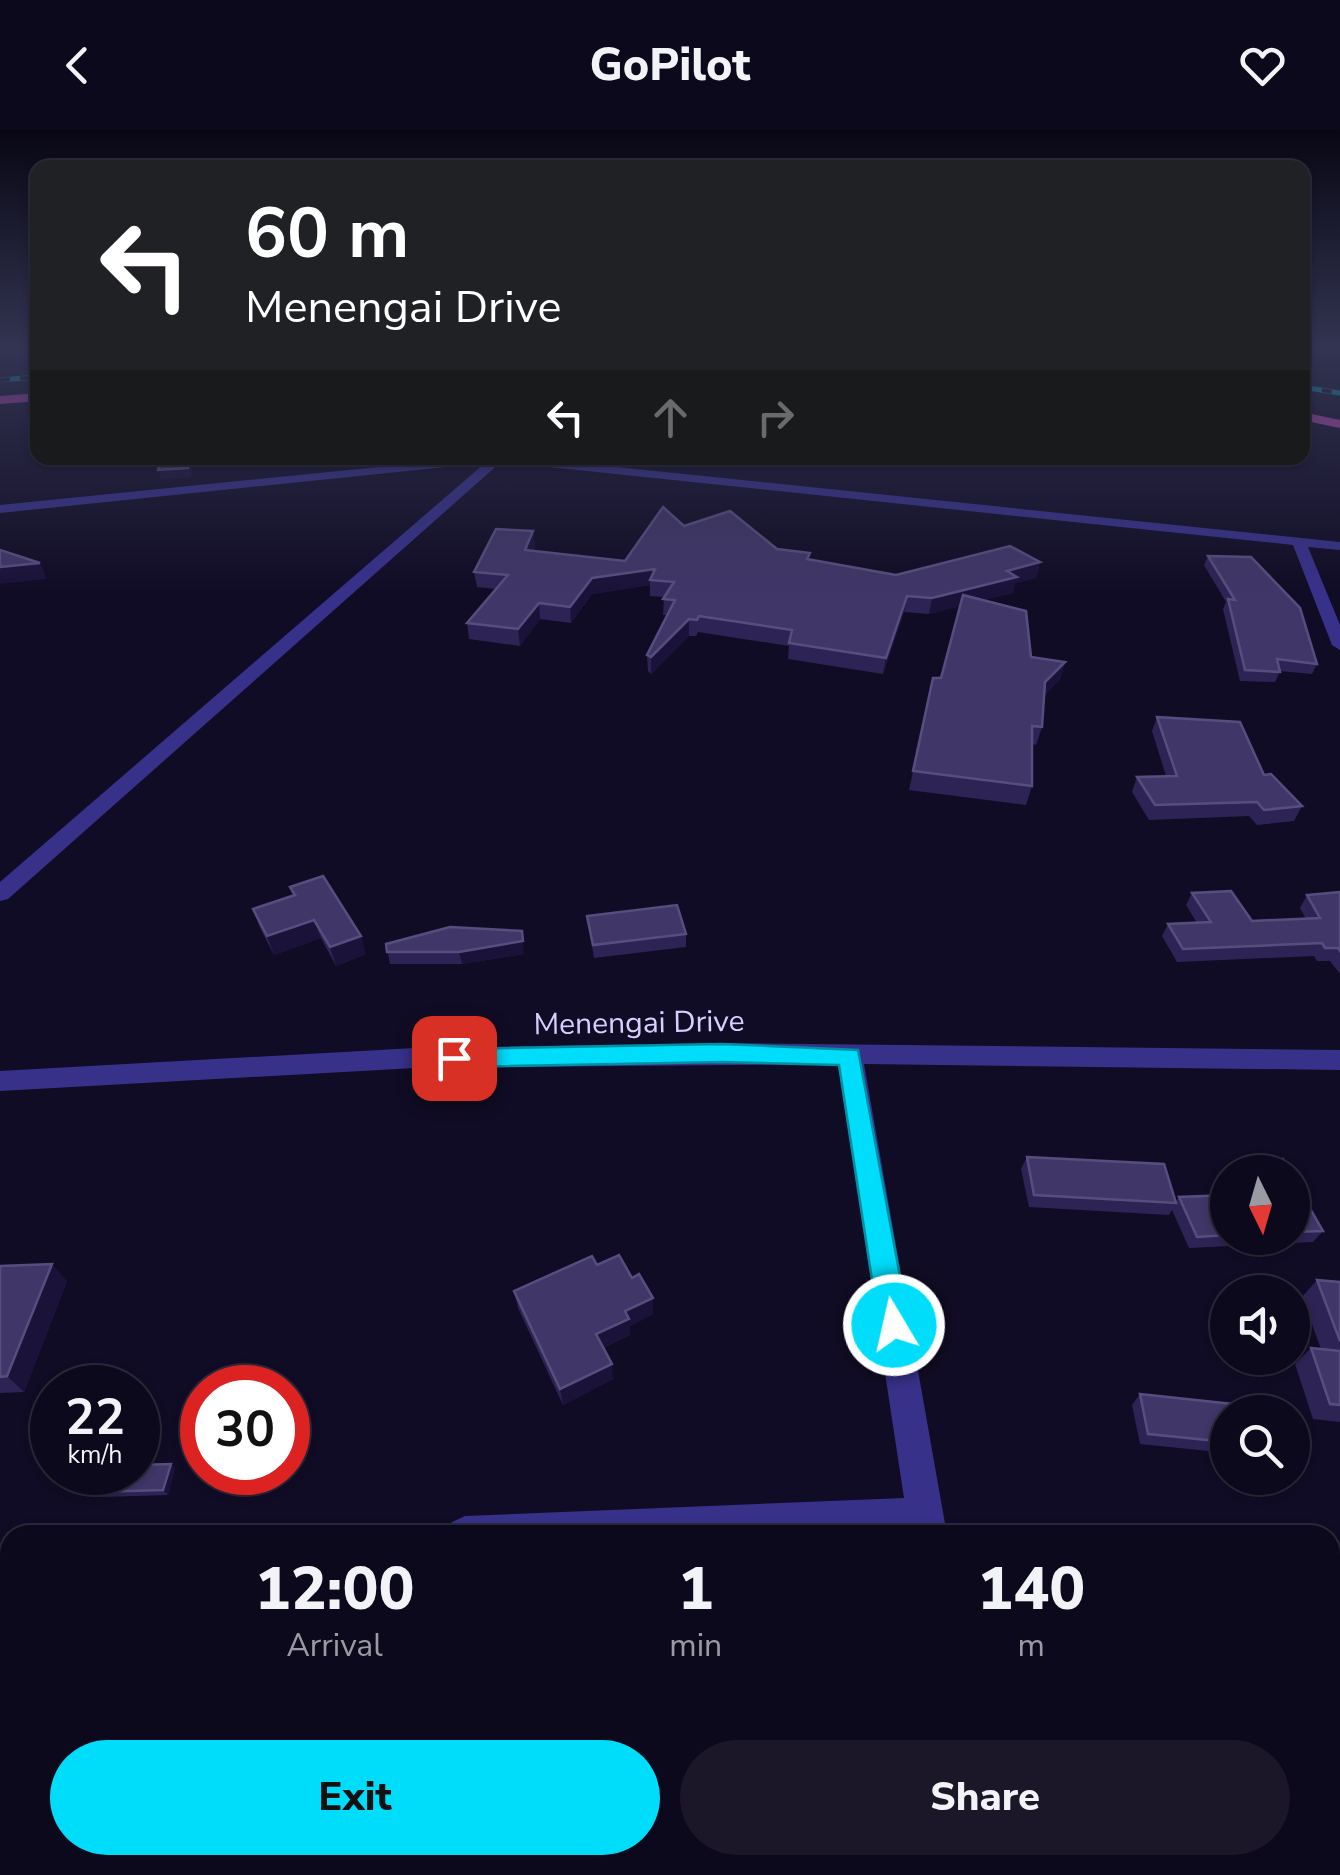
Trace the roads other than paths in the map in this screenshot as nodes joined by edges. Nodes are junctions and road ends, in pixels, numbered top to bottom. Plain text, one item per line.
1 (431, 465) edge
2 (491, 465) edge
3 (576, 465) edge
4 (0, 509) edge
5 (1298, 542) junction
6 (1340, 546) edge
7 (1340, 644) edge
8 (0, 894) edge
9 (850, 1057) junction
10 (1340, 1060) edge
11 (0, 1080) edge
12 (927, 1525) edge

1 - 4 street
2 - 8 street
3 - 5 street
5 - 6 street
5 - 7 street
9 - 10 street, Menengai Drive
9 - 11 street, Menengai Drive
9 - 12 street

